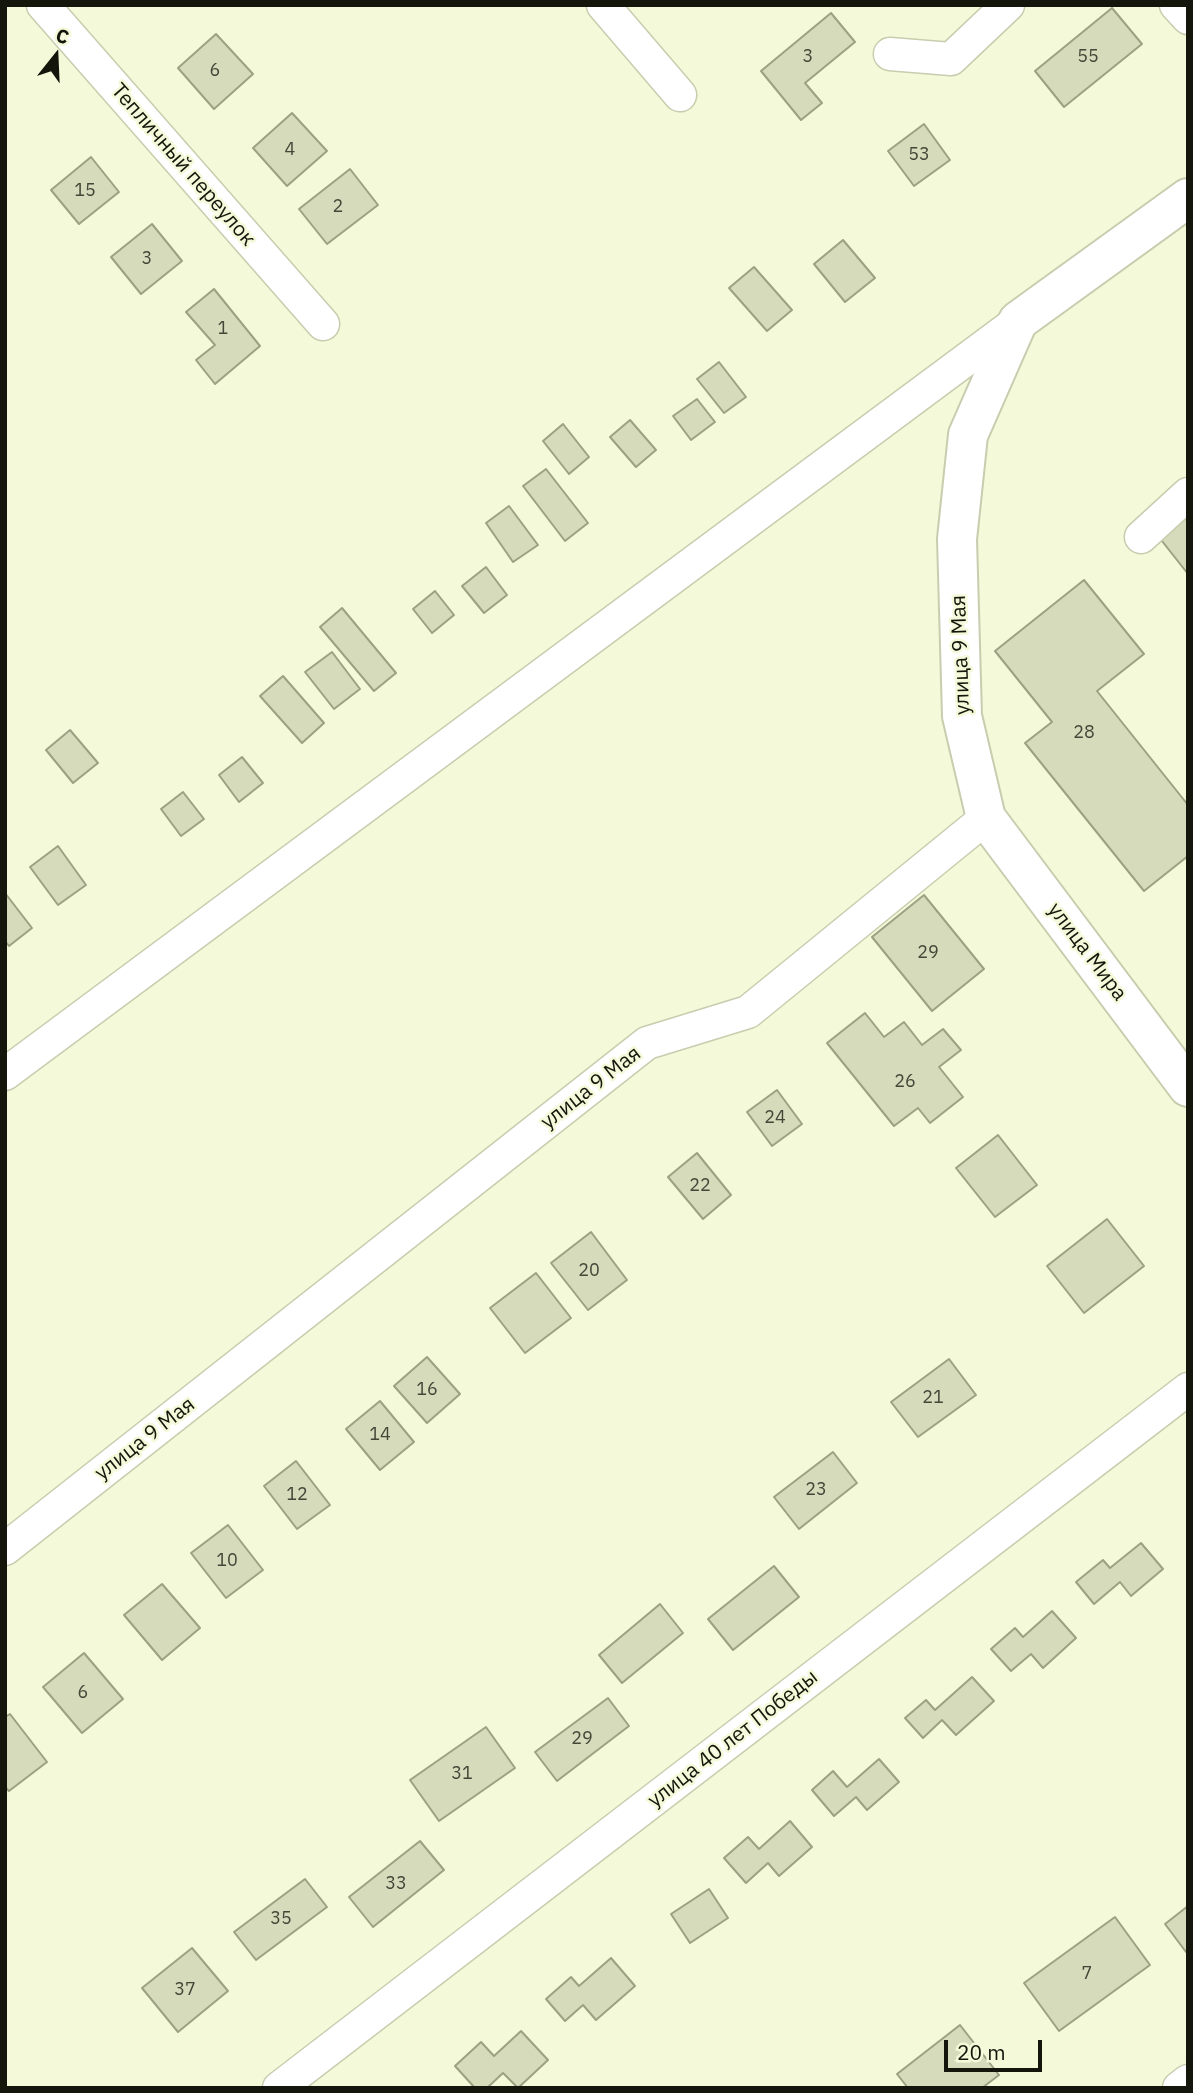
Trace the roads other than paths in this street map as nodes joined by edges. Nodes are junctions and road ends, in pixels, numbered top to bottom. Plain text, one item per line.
1 (43, 5) edge
2 (603, 5) edge
3 (1008, 5) edge
4 (1176, 5) edge
5 (1188, 18) edge
6 (890, 54) dead end
7 (680, 95) dead end
8 (1188, 198) edge
9 (1018, 321) junction
10 (323, 324) dead end
11 (1188, 494) edge
12 (1141, 537) dead end
13 (986, 818) junction
14 (5, 1074) edge
15 (1188, 1087) edge
16 (1188, 1390) edge
17 (5, 1549) edge
18 (1188, 2081) edge
19 (279, 2088) edge
20 (1179, 2088) edge

1 - 10 street, Тепличный переулок
2 - 7 street
3 - 6 street
4 - 5 street
8 - 9 street
9 - 13 street, улица 9 Мая
9 - 14 street
11 - 12 street
13 - 15 street, улица Мира
13 - 17 street, улица 9 Мая
16 - 19 street, улица 40 лет Победы
18 - 20 street

